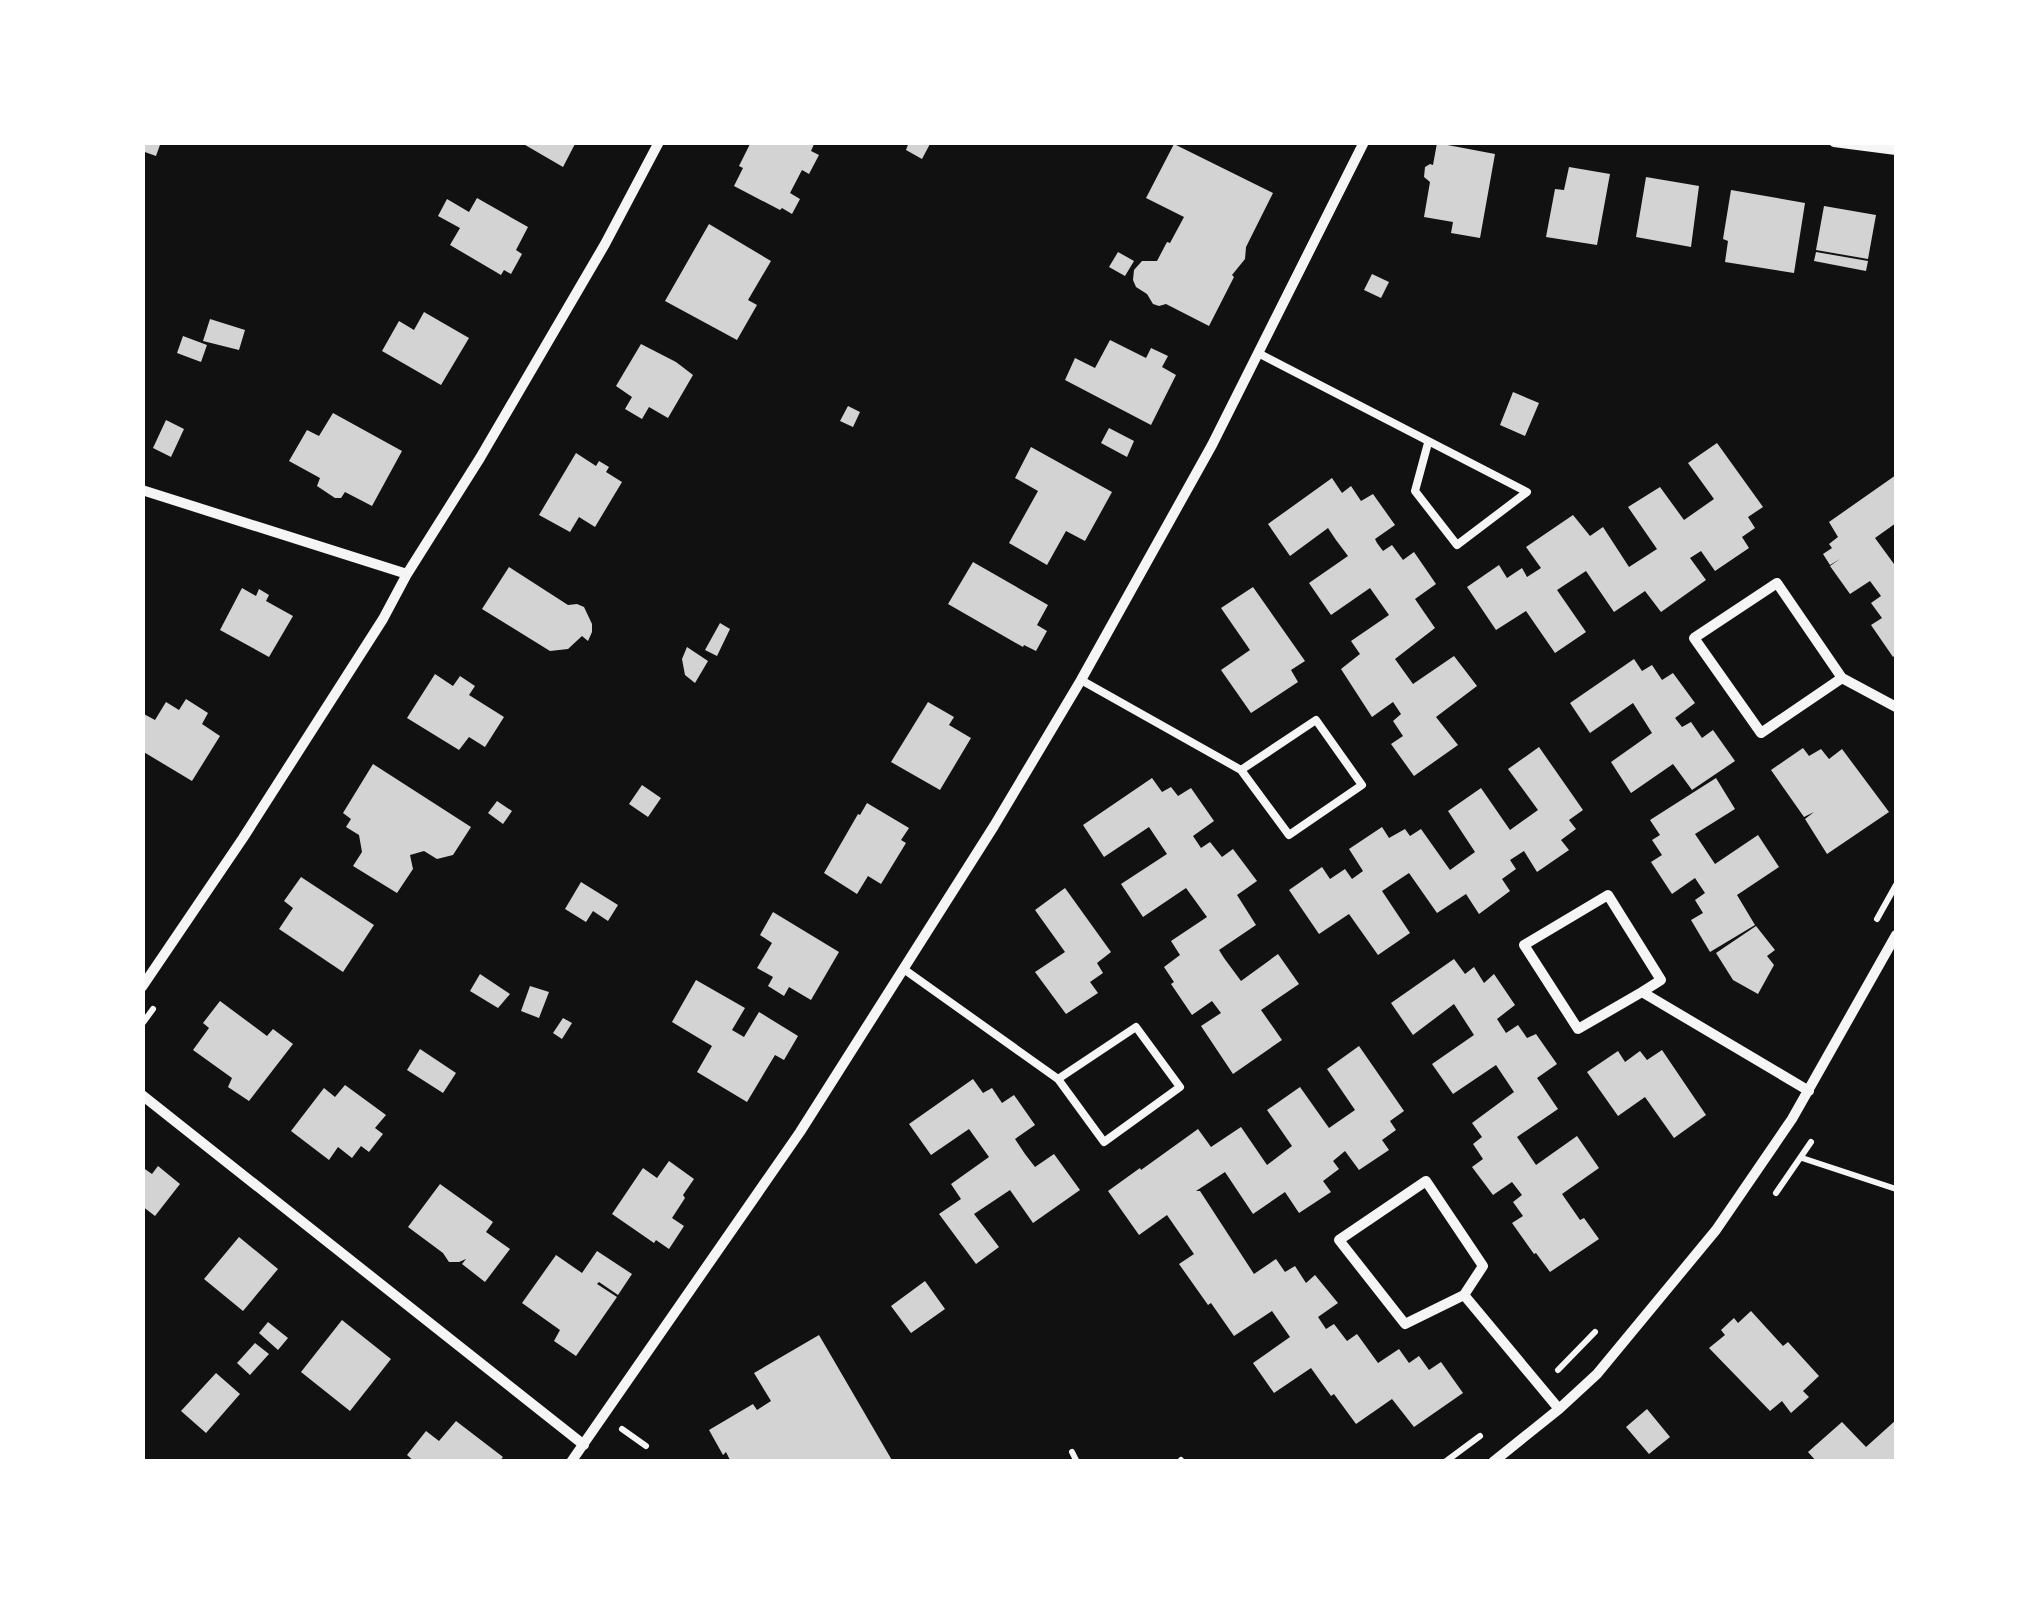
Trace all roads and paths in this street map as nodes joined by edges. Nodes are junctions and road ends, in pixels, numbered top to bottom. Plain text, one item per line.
1 (659, 142) edge
2 (1364, 142) edge
3 (1834, 142) edge
4 (1896, 150) edge
5 (1258, 354) junction
6 (1428, 443) junction
7 (142, 490) edge
8 (408, 574) junction
9 (1842, 678) junction
10 (1082, 680) junction
11 (1896, 707) edge
12 (1241, 770) junction
13 (1896, 885) edge
14 (1872, 927) dead end
15 (1896, 936) edge
16 (905, 970) junction
17 (142, 987) edge
18 (1642, 992) junction
19 (1058, 1079) junction
20 (1809, 1091) junction
21 (142, 1096) edge
22 (1802, 1158) dead end
23 (1896, 1189) edge
24 (1464, 1295) junction
25 (1598, 1328) dead end
26 (1540, 1387) junction
27 (1559, 1409) junction
28 (1485, 1433) dead end
29 (584, 1446) junction
30 (1072, 1452) dead end
31 (572, 1462) edge
32 (1077, 1462) edge
33 (1444, 1462) edge
34 (1493, 1462) edge

1 - 8 street
2 - 5 street
3 - 4 street
5 - 6 lane
5 - 10 street
6 - 6 lane
7 - 8 street
8 - 17 street
9 - 9 street
9 - 11 street
10 - 12 lane
10 - 16 street
12 - 12 lane
13 - 14 path
15 - 20 street
16 - 19 lane
16 - 29 street
18 - 18 street
18 - 20 street
19 - 19 lane
20 - 27 street
21 - 29 street
22 - 23 path
24 - 24 street
24 - 26 street
25 - 26 path
26 - 27 street
27 - 34 street
28 - 33 path
29 - 31 street
30 - 32 path

